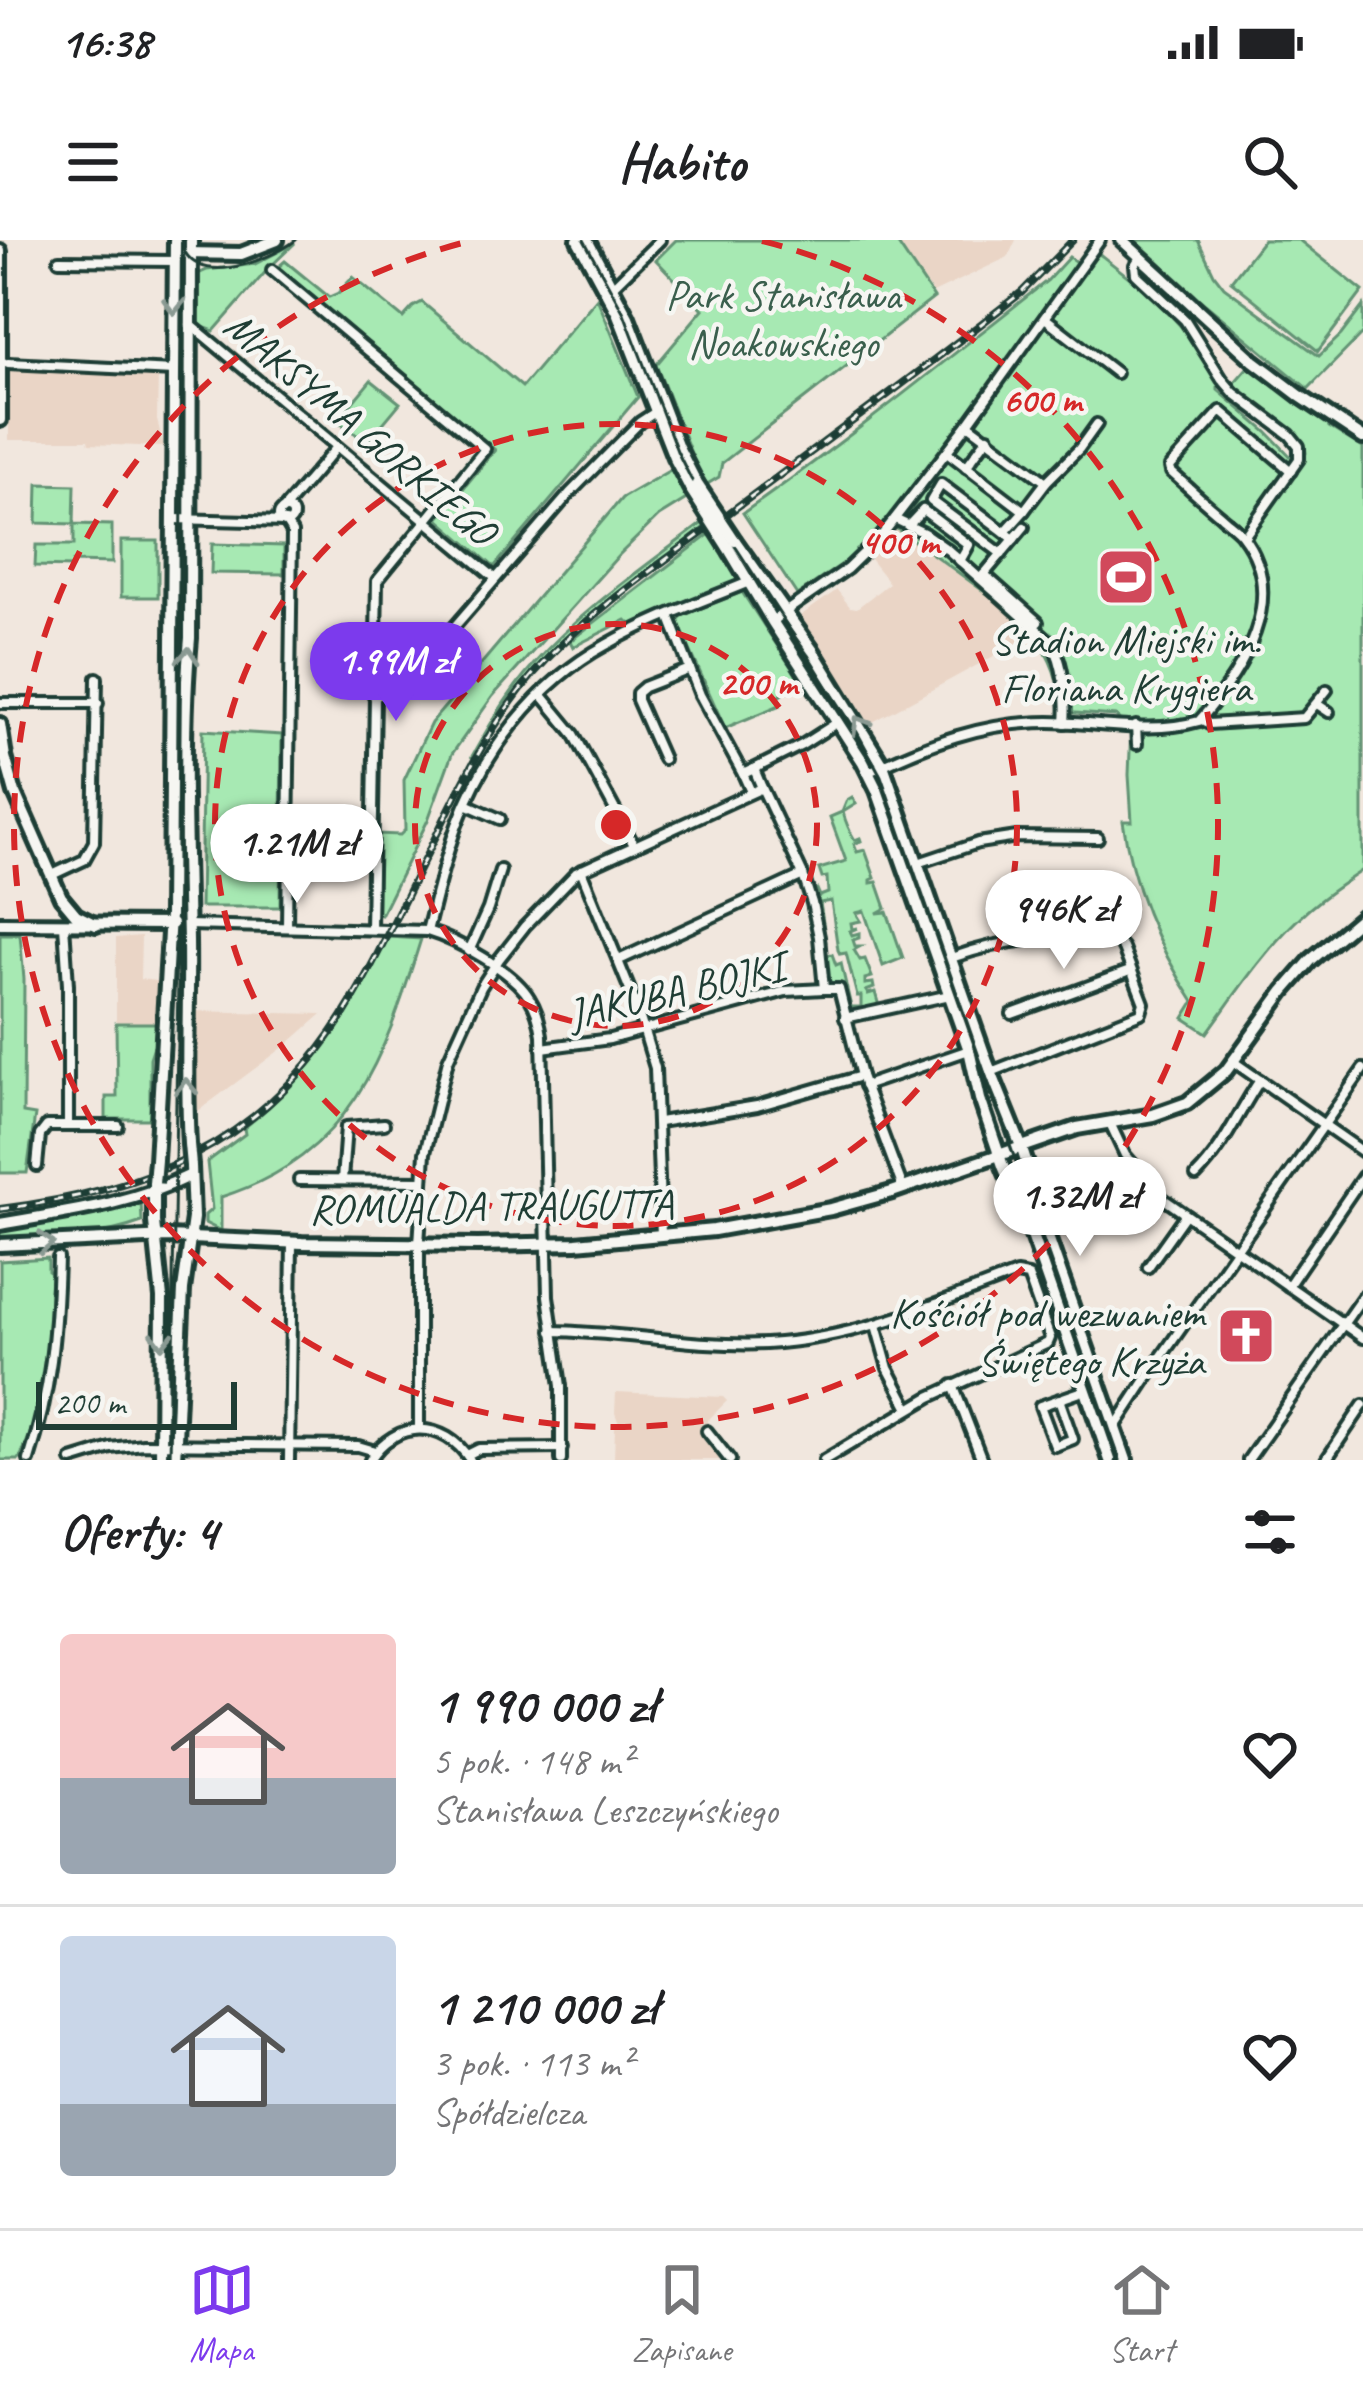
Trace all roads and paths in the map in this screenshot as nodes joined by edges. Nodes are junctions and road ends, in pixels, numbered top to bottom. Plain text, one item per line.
1 (175, 240) edge
2 (277, 240) edge
3 (578, 240) edge
4 (587, 240) edge
5 (660, 240) edge
6 (1100, 240) edge
7 (1122, 240) edge
8 (190, 246) edge
9 (0, 251) edge
10 (215, 255) junction
11 (1140, 257) junction
12 (59, 260) dead end
13 (175, 264) junction
14 (190, 270) junction
15 (272, 270) dead end
16 (609, 288) junction
17 (1045, 319) junction
18 (189, 322) junction
19 (8, 363) dead end
20 (174, 371) junction
21 (1116, 373) dead end
22 (660, 410) junction
23 (0, 420) edge
24 (968, 424) junction
25 (1097, 424) dead end
26 (988, 437) junction
27 (1363, 437) edge
28 (337, 447) junction
29 (947, 452) junction
30 (966, 467) junction
31 (1291, 471) junction
32 (928, 477) junction
33 (1046, 482) junction
34 (939, 486) junction
35 (1024, 511) junction
36 (285, 517) junction
37 (172, 519) junction
38 (190, 519) junction
39 (895, 519) junction
40 (425, 521) junction
41 (1020, 524) junction
42 (908, 526) junction
43 (1005, 532) junction
44 (1244, 537) junction
45 (1014, 539) junction
46 (731, 544) junction
47 (1002, 554) junction
48 (960, 561) junction
49 (982, 577) junction
50 (495, 578) junction
51 (749, 582) junction
52 (787, 612) junction
53 (669, 615) junction
54 (772, 621) junction
55 (1038, 622) dead end
56 (690, 669) junction
57 (98, 678) dead end
58 (1327, 690) dead end
59 (541, 694) junction
60 (374, 696) junction
61 (98, 703) junction
62 (0, 704) edge
63 (1317, 704) junction
64 (1329, 712) dead end
65 (1201, 719) junction
66 (838, 722) junction
67 (1065, 723) junction
68 (0, 724) edge
69 (1133, 727) junction
70 (1137, 744) dead end
71 (663, 759) dead end
72 (883, 765) junction
73 (754, 769) junction
74 (869, 772) junction
75 (743, 774) junction
76 (762, 788) junction
77 (751, 793) junction
78 (466, 804) junction
79 (500, 819) dead end
80 (1098, 838) dead end
81 (634, 845) junction
82 (918, 863) junction
83 (500, 870) dead end
84 (581, 870) junction
85 (802, 875) junction
86 (51, 876) junction
87 (61, 897) junction
88 (1363, 916) edge
89 (0, 923) edge
90 (64, 924) junction
91 (170, 924) junction
92 (96, 925) junction
93 (187, 925) junction
94 (286, 927) junction
95 (371, 929) junction
96 (427, 931) junction
97 (469, 950) junction
98 (951, 958) junction
99 (618, 960) junction
100 (494, 965) junction
101 (1130, 971) junction
102 (824, 989) junction
103 (950, 995) junction
104 (1012, 1014) dead end
105 (845, 1018) junction
106 (645, 1030) junction
107 (542, 1048) junction
108 (969, 1050) junction
109 (1234, 1062) junction
110 (1363, 1070) edge
111 (991, 1072) junction
112 (1260, 1080) junction
113 (862, 1081) junction
114 (1110, 1121) junction
115 (659, 1122) junction
116 (384, 1124) dead end
117 (1324, 1125) junction
118 (68, 1126) junction
119 (118, 1126) dead end
120 (1021, 1147) junction
121 (1363, 1152) edge
122 (999, 1154) junction
123 (37, 1166) dead end
124 (191, 1174) junction
125 (1196, 1176) dead end
126 (1363, 1176) edge
127 (299, 1180) dead end
128 (342, 1180) junction
129 (422, 1181) junction
130 (903, 1188) junction
131 (154, 1193) junction
132 (1185, 1215) junction
133 (0, 1224) edge
134 (661, 1236) junction
135 (156, 1237) junction
136 (190, 1238) junction
137 (292, 1243) junction
138 (419, 1244) junction
139 (548, 1244) junction
140 (0, 1245) edge
141 (1235, 1250) junction
142 (58, 1258) dead end
143 (1148, 1268) dead end
144 (1288, 1286) junction
145 (1363, 1296) edge
146 (1069, 1298) junction
147 (1055, 1303) junction
148 (1040, 1309) junction
149 (1343, 1324) junction
150 (876, 1325) junction
151 (552, 1331) junction
152 (1363, 1338) edge
153 (953, 1385) junction
154 (1086, 1390) junction
155 (1059, 1400) junction
156 (1363, 1406) edge
157 (909, 1408) junction
158 (1115, 1428) junction
159 (419, 1429) junction
160 (706, 1431) dead end
161 (161, 1444) junction
162 (176, 1445) junction
163 (290, 1446) junction
164 (562, 1448) junction
165 (373, 1456) edge
166 (468, 1458) edge
167 (29, 1460) edge
168 (72, 1460) edge
169 (161, 1460) edge
170 (175, 1460) edge
171 (289, 1460) edge
172 (561, 1460) edge
173 (730, 1460) edge
174 (824, 1460) edge
175 (982, 1460) edge
176 (1110, 1460) edge
177 (1126, 1460) edge
178 (1248, 1460) edge
179 (1326, 1460) edge

1 - 13 street
2 - 10 street
3 - 16 street
4 - 16 street
5 - 16 street
6 - 17 street
7 - 11 street
8 - 10 street
8 - 13 street
8 - 14 street
9 - 23 street
10 - 14 street
11 - 27 street
11 - 31 street
12 - 13 street
13 -> 20 street
14 - 18 street
15 - 40 street
16 - 22 street
17 - 21 street
17 - 24 street
18 - 28 street, MAKSYMA GORKIEGO
18 - 38 street
19 - 20 street
20 - 37 street
22 - 46 street, bridge
22 - 50 street
24 - 26 street
24 - 29 street
25 - 33 street
26 - 30 street
26 - 33 street
28 - 36 street
28 - 40 street, MAKSYMA GORKIEGO
29 - 30 street
29 - 32 street
30 - 35 street
31 - 44 street
31 - 44 street
32 - 34 street
32 - 39 street
33 - 35 street
34 - 43 street
34 - 47 street
35 - 41 street
36 - 38 street
36 - 94 street
37 - 38 street
37 - 91 street
93 -> 38 street
39 - 42 street
39 - 52 street
40 - 50 street, MAKSYMA GORKIEGO
40 - 60 street
41 - 43 street
41 - 45 street
42 - 48 street
42 - 48 street
43 - 45 street
44 - 65 street
45 - 47 street
46 - 51 street
46 - 52 street
47 - 49 street
48 - 49 street
49 - 55 street
49 - 67 street
50 - 60 street
51 - 53 street
51 - 54 street
52 - 54 street
72 -> 52 street
53 - 56 street
53 - 59 street
54 - 66 street
56 - 71 street
56 - 75 street
57 - 61 street
58 - 63 street
59 - 78 street
59 - 81 street
60 - 95 street
61 - 62 street
61 - 86 street
63 - 64 street
63 - 65 street
65 - 69 street
66 - 73 street
66 - 74 street
67 - 69 street
67 - 72 street
68 - 86 street
69 - 70 street
72 - 74 street
72 - 82 street
73 - 75 street
73 - 76 street
74 - 103 street
75 - 77 street
76 - 77 street
76 - 85 street
77 - 81 street
78 - 79 street
78 - 96 street
80 - 82 street
81 - 84 street
82 - 98 street
83 - 97 street
84 - 99 street
84 - 100 street
85 - 99 street
85 - 102 street
86 - 87 street
87 - 90 street
87 - 92 street
88 - 109 street, ROMUALDA TRAUGUTTA
89 - 90 street
90 - 92 street
90 - 118 street
91 - 92 street
91 - 93 street
91 - 131 street, bridge
93 - 94 street
124 -> 93 street, bridge
94 - 95 street
95 - 96 street
96 - 97 street
97 - 100 street
98 - 101 street
98 - 111 street
99 - 106 street
100 - 107 street
100 - 129 street
101 - 104 street
101 - 111 street
102 - 105 street
102 - 106 street, JAKUBA BOJKI
103 - 105 street
103 - 108 street
105 - 113 street
106 - 107 street, JAKUBA BOJKI
106 - 115 street
107 - 139 street
108 - 113 street
108 - 122 street
109 - 112 street
109 - 114 street, ROMUALDA TRAUGUTTA
110 - 117 street
111 - 120 street
112 - 117 street
112 - 125 street
113 - 115 street
113 - 130 street
114 - 120 street, ROMUALDA TRAUGUTTA
114 - 132 street
115 - 134 street
116 - 128 street
117 - 121 street
117 - 141 street
118 - 119 street
118 - 123 street
120 - 122 street, ROMUALDA TRAUGUTTA
120 - 146 street
122 - 130 street, ROMUALDA TRAUGUTTA
122 - 147 street
124 - 131 street
124 - 136 street
126 - 144 street
127 - 128 street
128 - 129 street
129 - 138 street
130 - 134 street, ROMUALDA TRAUGUTTA
131 - 133 street
131 - 135 street
132 - 141 street
132 - 143 street
134 - 139 street, ROMUALDA TRAUGUTTA
135 - 136 street, ROMUALDA TRAUGUTTA
140 -> 135 street, ROMUALDA TRAUGUTTA
135 -> 161 street
136 - 137 street, ROMUALDA TRAUGUTTA
136 - 162 street
137 - 138 street, ROMUALDA TRAUGUTTA
137 - 163 street
138 - 139 street, ROMUALDA TRAUGUTTA
138 - 159 street
139 - 151 street
141 - 144 street
141 - 158 street
142 - 167 street
144 - 149 street
145 - 149 street
146 - 147 street
146 - 158 street
147 - 148 street
147 - 154 street
148 - 150 street
148 - 153 street
149 - 152 street
149 - 178 street
150 - 151 street
150 - 157 street
151 - 164 street
153 - 157 street
153 - 175 street
154 - 155 street
154 - 176 street
155 - 155 street
156 - 179 street
157 - 174 street
158 - 177 street
159 - 165 street
159 - 166 street
160 - 173 street
161 - 162 street
161 - 168 street
161 - 169 street
162 - 163 street
162 - 170 street
163 - 165 street
163 - 171 street
164 - 166 street
164 - 172 street

